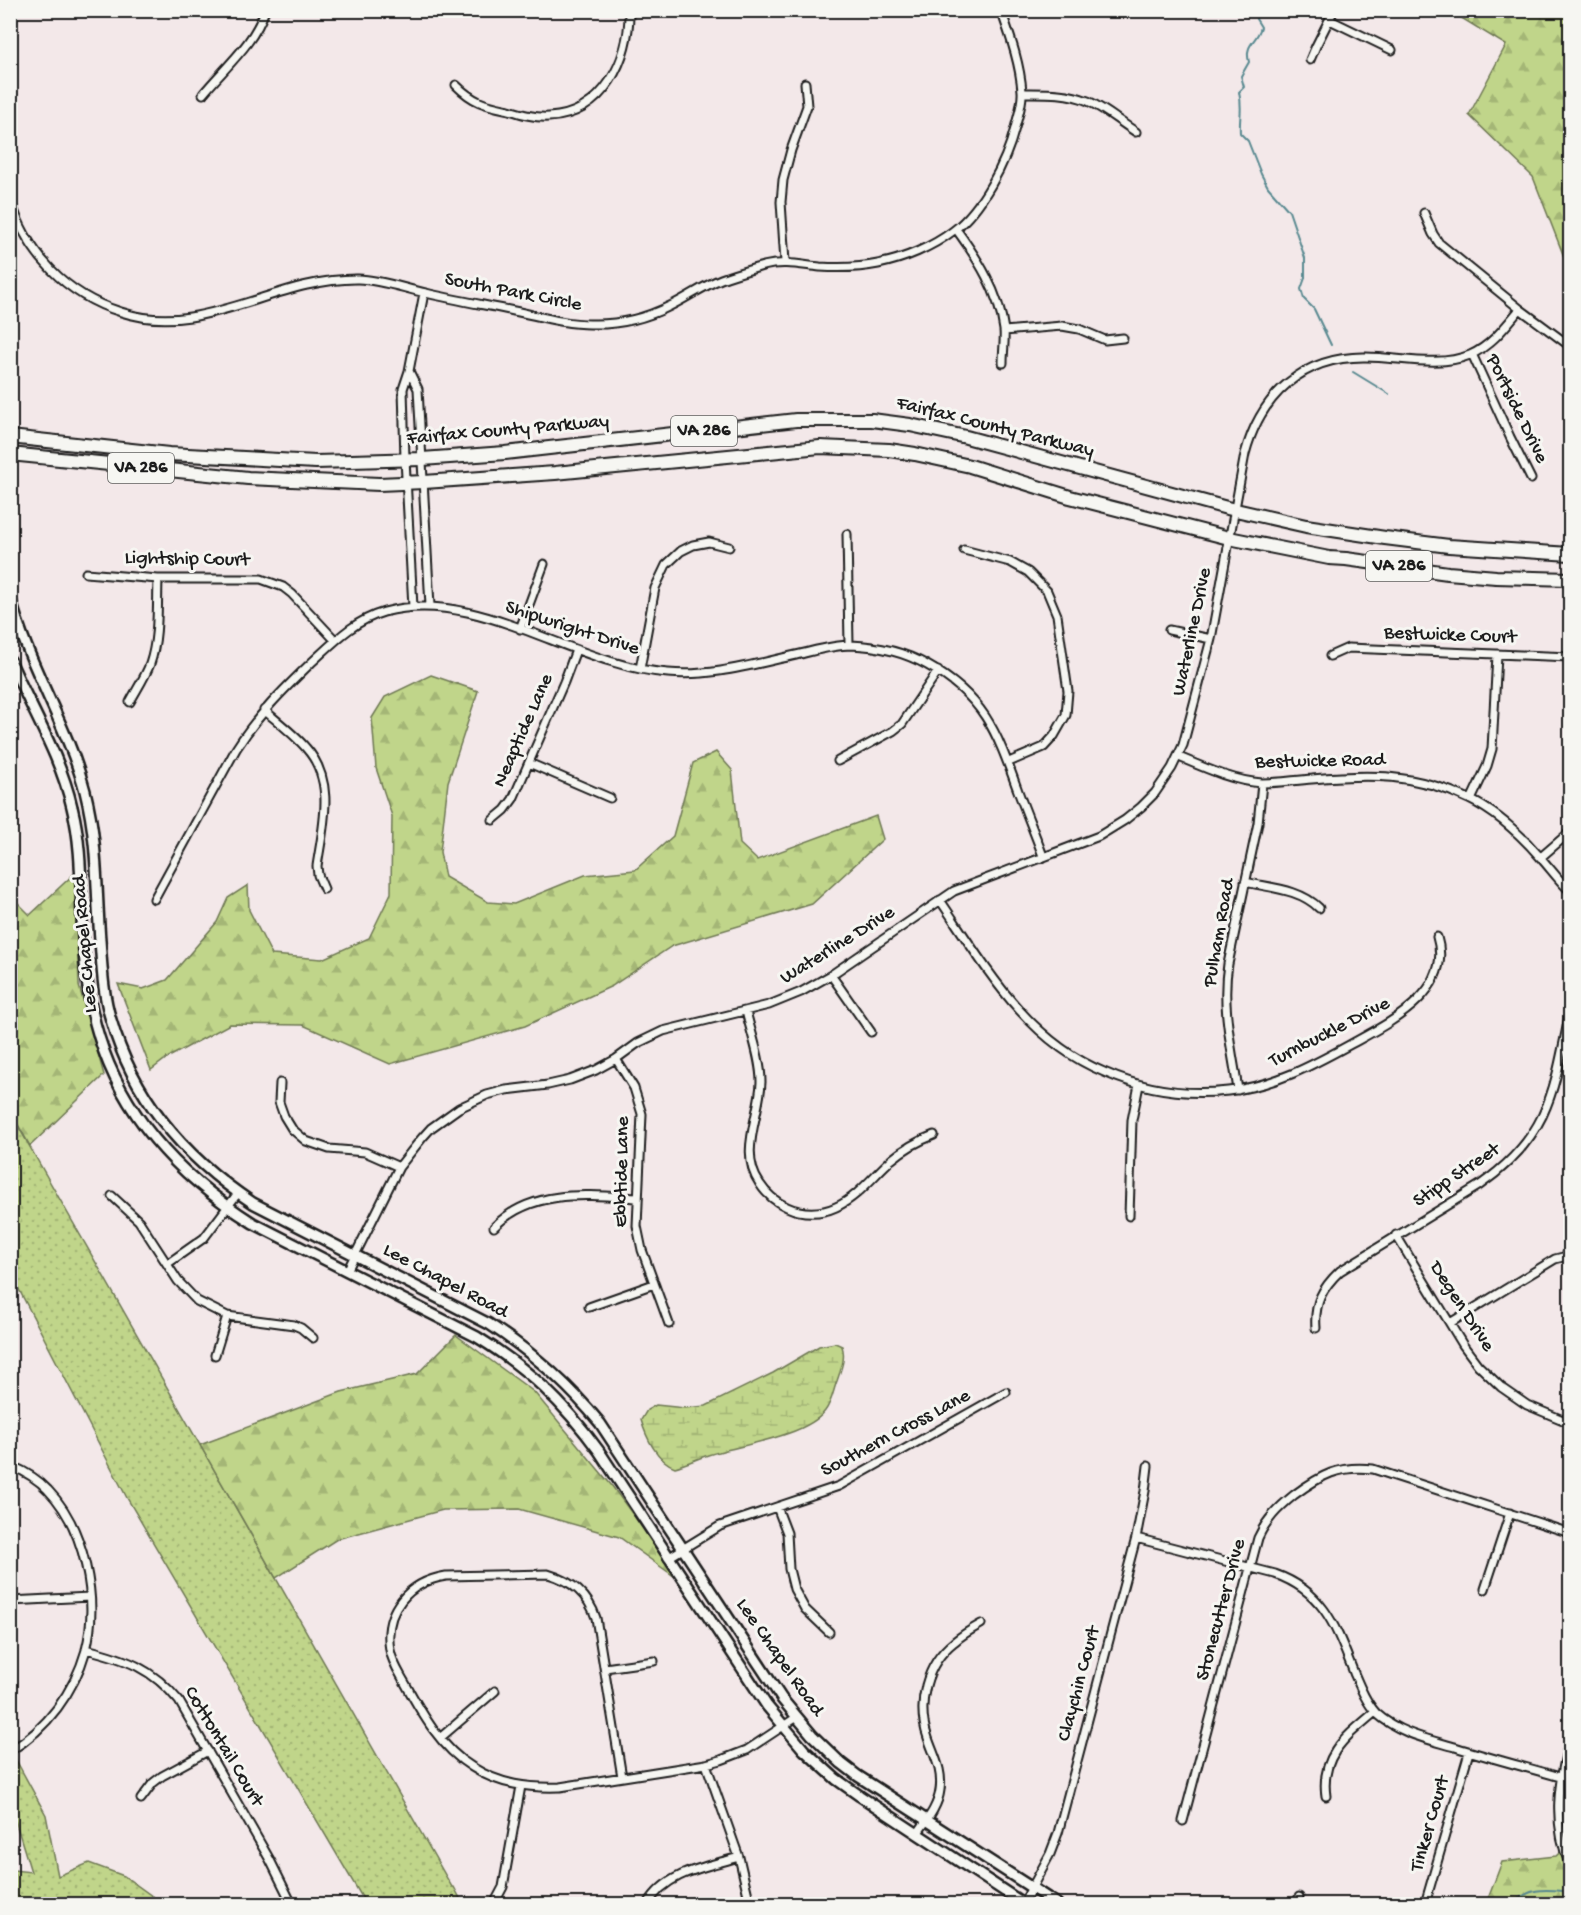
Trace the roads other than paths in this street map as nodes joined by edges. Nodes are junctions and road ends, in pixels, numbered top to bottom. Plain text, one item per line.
1 (265, 10) edge
2 (629, 10) edge
3 (1001, 10) edge
4 (1334, 10) edge
5 (1330, 20) junction
6 (1392, 50) dead end
7 (1310, 60) dead end
8 (805, 83) dead end
9 (456, 85) dead end
10 (1022, 93) junction
11 (202, 94) dead end
12 (1136, 132) dead end
13 (10, 198) edge
14 (1424, 213) dead end
15 (956, 230) junction
16 (785, 262) junction
17 (424, 293) junction
18 (1520, 309) junction
19 (1004, 331) junction
20 (1124, 338) dead end
21 (1570, 346) edge
22 (1472, 354) junction
23 (1003, 363) dead end
24 (409, 371) junction
25 (10, 437) edge
26 (10, 454) edge
27 (31, 456) junction
28 (10, 459) edge
29 (405, 459) junction
30 (422, 459) junction
31 (1532, 479) dead end
32 (406, 483) junction
33 (424, 483) junction
34 (1234, 510) junction
35 (847, 534) dead end
36 (1229, 538) junction
37 (729, 547) dead end
38 (964, 550) dead end
39 (1570, 554) edge
40 (544, 564) dead end
41 (86, 573) dead end
42 (158, 579) junction
43 (1570, 579) edge
44 (10, 596) edge
45 (430, 606) junction
46 (413, 607) junction
47 (520, 629) junction
48 (1168, 630) dead end
49 (1211, 639) junction
50 (335, 640) junction
51 (849, 645) junction
52 (576, 650) junction
53 (1497, 654) junction
54 (1330, 656) dead end
55 (1570, 657) edge
56 (10, 660) edge
57 (640, 669) junction
58 (938, 671) junction
59 (130, 702) dead end
60 (264, 710) junction
61 (1179, 757) junction
62 (837, 762) dead end
63 (1009, 762) junction
64 (529, 763) junction
65 (1262, 783) junction
66 (610, 798) dead end
67 (1471, 800) junction
68 (493, 820) dead end
69 (1570, 832) edge
70 (1043, 856) junction
71 (1541, 857) junction
72 (97, 863) junction
73 (80, 864) junction
74 (1245, 882) junction
75 (324, 889) dead end
76 (1570, 891) edge
77 (153, 899) dead end
78 (940, 900) junction
79 (1319, 908) dead end
80 (1437, 937) dead end
81 (831, 975) junction
82 (746, 1011) junction
83 (1570, 1012) edge
84 (871, 1032) dead end
85 (616, 1059) junction
86 (280, 1083) dead end
87 (1139, 1085) junction
88 (1238, 1090) junction
89 (934, 1135) dead end
90 (399, 1167) junction
91 (237, 1193) junction
92 (112, 1196) dead end
93 (637, 1198) junction
94 (228, 1208) junction
95 (1129, 1216) dead end
96 (494, 1227) dead end
97 (1396, 1235) junction
98 (355, 1256) junction
99 (1570, 1258) edge
100 (167, 1264) junction
101 (347, 1271) junction
102 (654, 1284) junction
103 (589, 1307) dead end
104 (227, 1316) junction
105 (1450, 1323) junction
106 (669, 1324) dead end
107 (1316, 1328) dead end
108 (313, 1338) dead end
109 (215, 1355) dead end
110 (1006, 1392) dead end
111 (1570, 1423) edge
112 (10, 1465) edge
113 (1148, 1466) dead end
114 (777, 1507) junction
115 (1510, 1513) junction
116 (1570, 1533) edge
117 (1136, 1538) junction
118 (682, 1549) junction
119 (668, 1558) junction
120 (1249, 1567) junction
121 (1485, 1589) dead end
122 (90, 1598) junction
123 (10, 1601) edge
124 (981, 1624) dead end
125 (829, 1632) dead end
126 (86, 1649) junction
127 (654, 1661) dead end
128 (605, 1668) junction
129 (495, 1691) dead end
130 (1375, 1712) junction
131 (796, 1717) junction
132 (782, 1726) junction
133 (440, 1738) junction
134 (1570, 1740) edge
135 (10, 1751) edge
136 (208, 1751) junction
137 (1469, 1752) junction
138 (706, 1764) junction
139 (622, 1777) junction
140 (1560, 1777) junction
141 (521, 1786) junction
142 (1326, 1796) dead end
143 (141, 1799) dead end
144 (926, 1821) junction
145 (1183, 1821) dead end
146 (917, 1834) junction
147 (739, 1857) junction
148 (1570, 1866) edge
149 (1032, 1889) junction
150 (1024, 1904) edge
151 (292, 1905) edge
152 (494, 1905) edge
153 (648, 1905) edge
154 (750, 1905) edge
155 (1057, 1905) edge
156 (1425, 1905) edge

1 - 11 street
2 - 9 street
3 - 10 street, South Park Circle
4 - 5 street
5 - 6 street
5 - 7 street
8 - 16 street
10 - 12 street
10 - 15 street, South Park Circle
13 - 17 street, South Park Circle
14 - 18 street
15 - 16 street, South Park Circle
15 - 19 street
16 - 17 street, South Park Circle
17 - 24 street
18 - 21 street
18 - 22 street, Portside Drive
19 - 20 street
19 - 23 street
22 - 31 street, Portside Drive
22 - 34 street, Portside Drive
24 - 29 street
24 - 30 street
25 - 29 highway, Fairfax County Parkway / VA 286
26 - 27 highway, VA 286
27 - 28 highway
27 - 32 highway, VA 286
29 - 30 highway, Fairfax County Parkway / VA 286
29 - 32 street
30 - 33 street
30 - 34 highway, Fairfax County Parkway / VA 286
32 - 33 highway, VA 286
32 - 46 street
33 - 36 highway, VA 286
33 - 45 street
34 - 36 street, Portside Drive
34 - 39 highway, Fairfax County Parkway / VA 286
35 - 51 street
36 - 43 highway, VA 286
36 - 49 street, Waterline Drive
37 - 57 street
38 - 63 street
40 - 47 street
41 - 42 street, Lightship Court
42 - 50 street, Lightship Court
42 - 59 street
44 - 72 main road, Lee Chapel Road
45 - 46 street, Shipwright Drive
45 - 47 street, Shipwright Drive
46 - 50 street, Shipwright Drive
47 - 52 street, Shipwright Drive
48 - 49 street
49 - 61 street, Waterline Drive
50 - 60 street, Shipwright Drive
51 - 57 street, Shipwright Drive
51 - 58 street, Shipwright Drive
52 - 57 street, Shipwright Drive
52 - 64 street, Neaptide Lane
53 - 54 street, Bestwicke Court
53 - 55 street, Bestwicke Court
53 - 67 street
56 - 73 main road, Lee Chapel Road
58 - 62 street
58 - 63 street, Shipwright Drive
60 - 75 street
60 - 77 street, Shipwright Drive
61 - 65 street, Bestwicke Road
61 - 70 street, Waterline Drive
63 - 70 street, Shipwright Drive
64 - 66 street
64 - 68 street, Neaptide Lane
65 - 67 street, Bestwicke Road
65 - 74 street, Pulham Road
67 - 71 street, Bestwicke Road
69 - 71 street
70 - 78 street, Waterline Drive
71 - 76 street, Bestwicke Road
72 - 73 main road
72 - 91 main road, Lee Chapel Road
73 - 94 main road, Lee Chapel Road
74 - 79 street
74 - 88 street, Pulham Road
78 - 81 street, Waterline Drive
78 - 87 street, Turnbuckle Drive
80 - 88 street, Turnbuckle Drive
81 - 82 street, Waterline Drive
81 - 84 street
82 - 85 street, Waterline Drive
82 - 89 street
83 - 97 street, Stipp Street
85 - 90 street, Waterline Drive
85 - 93 street, Ebbtide Lane
86 - 90 street
87 - 88 street, Turnbuckle Drive
87 - 95 street
90 - 98 street, Waterline Drive
91 - 94 street
91 - 98 main road, Lee Chapel Road
92 - 100 street
93 - 96 street
93 - 102 street, Ebbtide Lane
94 - 100 street
94 - 101 main road, Lee Chapel Road
97 - 105 street, Degen Drive
97 - 107 street, Stipp Street
98 - 101 street, Waterline Drive
98 - 118 main road, Lee Chapel Road
99 - 105 street
100 - 104 street
101 - 119 main road, Lee Chapel Road
102 - 103 street
102 - 106 street, Ebbtide Lane
104 - 108 street
104 - 109 street
105 - 111 street, Degen Drive
110 - 114 street, Southern Cross Lane
112 - 122 street
113 - 117 street, Claychin Court
114 - 118 street, Southern Cross Lane
114 - 125 street
115 - 116 street, Stonecutter Drive
115 - 120 street, Stonecutter Drive
115 - 121 street
117 - 120 street
117 - 149 street, Claychin Court
118 - 119 street, Southern Cross Lane
118 - 131 main road, Lee Chapel Road
119 - 132 main road, Lee Chapel Road
120 - 130 street
120 - 145 street, Stonecutter Drive
122 - 123 street
122 - 126 street
124 - 144 street
126 - 135 street
126 - 136 street, Cottontail Court
127 - 128 street
128 - 133 street
128 - 139 street
129 - 133 street
130 - 137 street
130 - 142 street
131 - 132 street
131 - 144 main road, Lee Chapel Road
132 - 138 street
132 - 146 main road, Lee Chapel Road
133 - 141 street
134 - 140 street
136 - 143 street
136 - 151 street, Cottontail Court
137 - 140 street
137 - 156 street, Tinker Court
138 - 139 street
138 - 147 street
139 - 141 street
140 - 148 street
141 - 152 street
144 - 146 street
144 - 149 main road, Lee Chapel Road
146 - 150 main road, Lee Chapel Road
147 - 153 street
147 - 154 street
149 - 150 street, Claychin Court
149 - 155 main road, Lee Chapel Road

